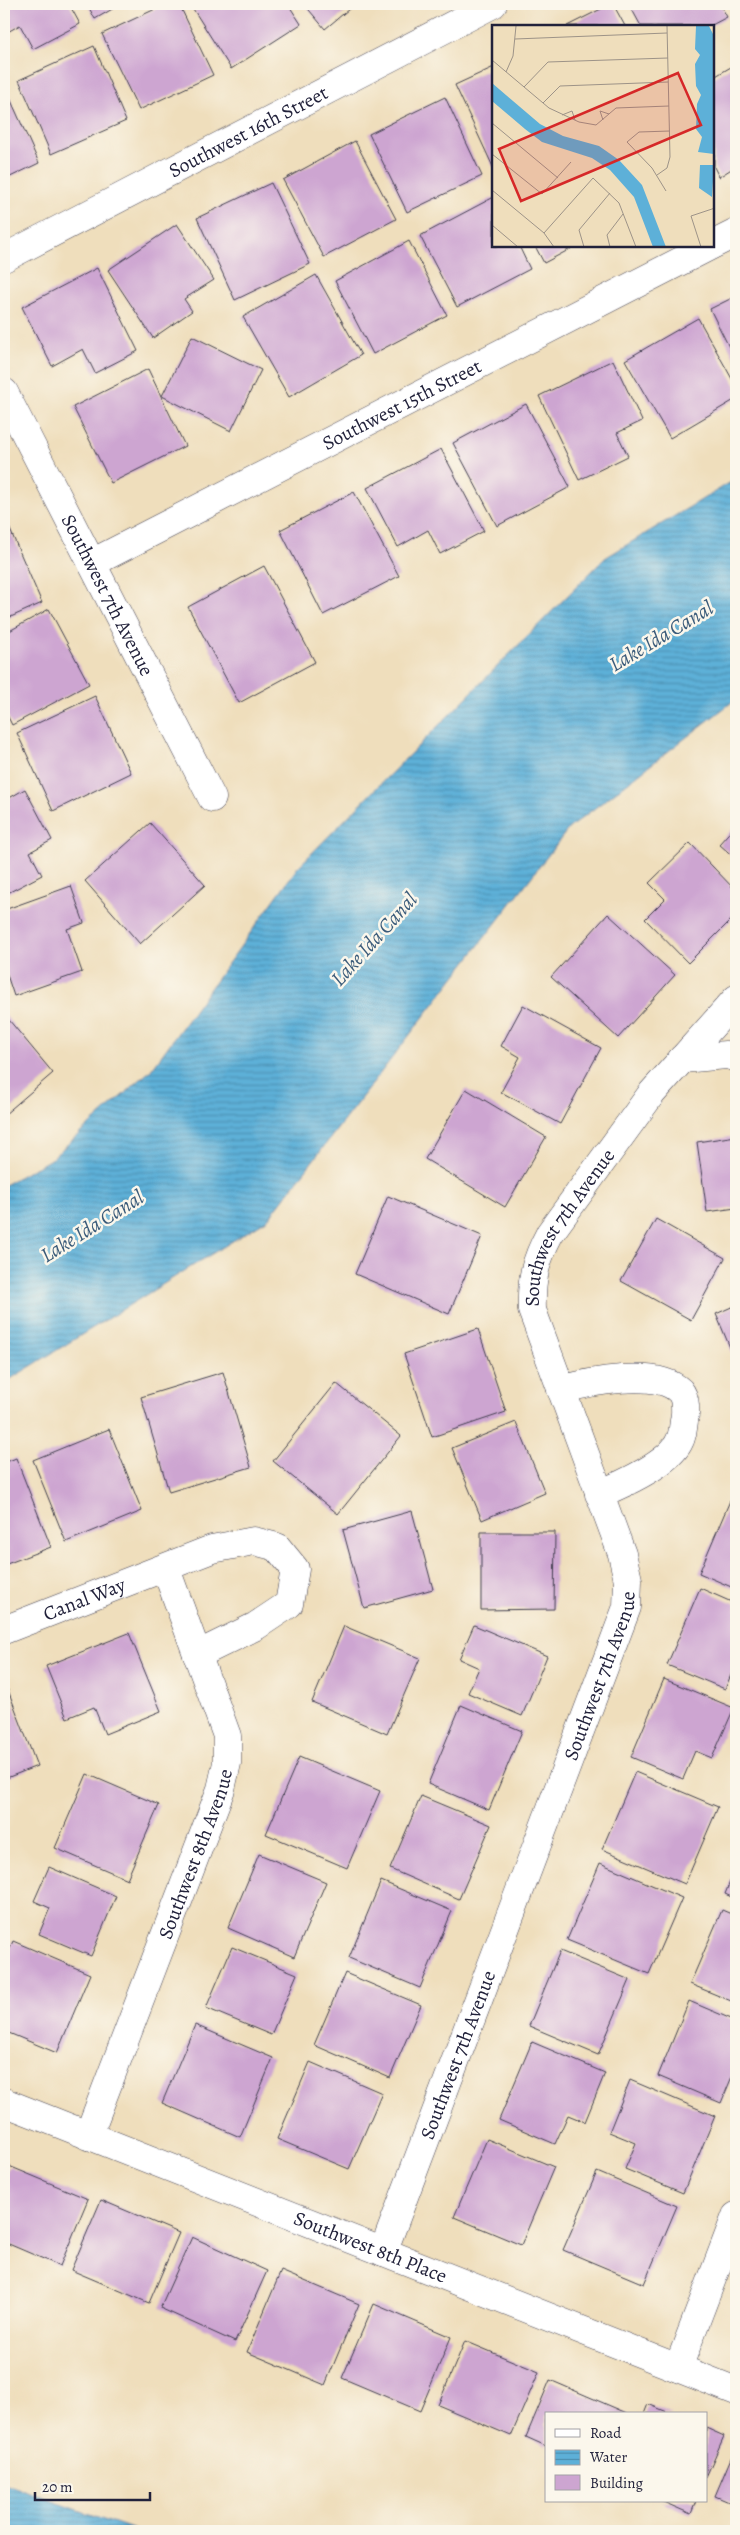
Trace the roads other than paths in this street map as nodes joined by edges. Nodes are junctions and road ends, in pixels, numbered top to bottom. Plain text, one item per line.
1 (493, 4) edge
2 (736, 233) edge
3 (715, 244) edge
4 (706, 248) edge
5 (4, 258) edge
6 (4, 392) edge
7 (92, 563) junction
8 (212, 798) dead end
9 (736, 1000) edge
10 (736, 1057) edge
11 (682, 1059) junction
12 (561, 1390) junction
13 (599, 1494) junction
14 (166, 1568) junction
15 (4, 1630) edge
16 (197, 1655) junction
17 (4, 2102) edge
18 (88, 2136) junction
19 (736, 2216) edge
20 (383, 2252) junction
21 (678, 2368) junction
22 (736, 2390) edge

1 - 5 street, Southwest 16th Street
2 - 3 street
4 - 7 street, Southwest 15th Street
6 - 7 street, Southwest 7th Avenue
7 - 8 street, Southwest 7th Avenue
9 - 11 street, Southwest 7th Avenue
10 - 11 street
11 - 12 street, Southwest 7th Avenue
12 - 13 street, Southwest 7th Avenue
12 - 13 street
13 - 20 street, Southwest 7th Avenue
14 - 15 street, Canal Way
14 - 16 street, Southwest 8th Avenue
14 - 16 street, Canal Way
16 - 18 street, Southwest 8th Avenue
17 - 18 street, Southwest 8th Place
18 - 20 street, Southwest 8th Place
19 - 21 street
20 - 21 street, Southwest 8th Place
21 - 22 street, Southwest 8th Place

